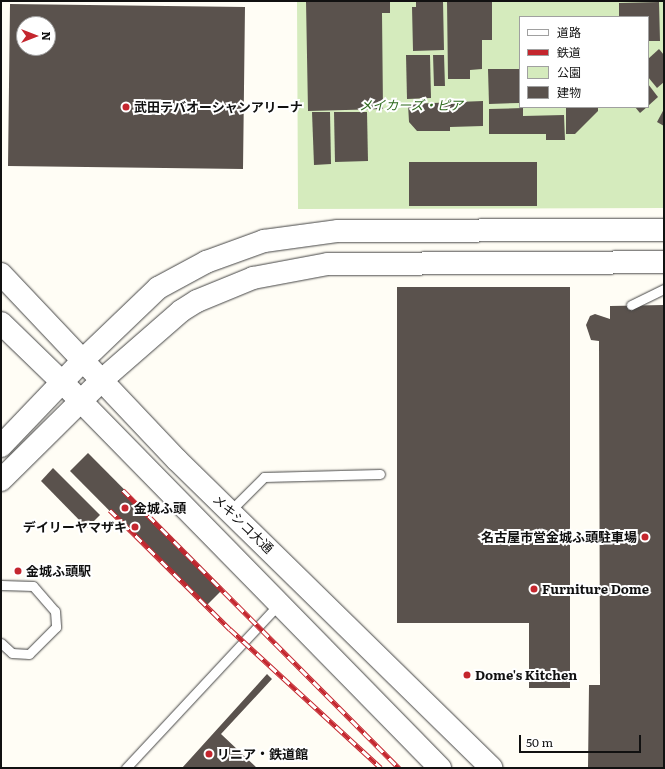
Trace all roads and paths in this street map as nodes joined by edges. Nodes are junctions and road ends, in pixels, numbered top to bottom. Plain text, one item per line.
1 (664, 230) edge
2 (664, 262) edge
3 (1, 274) edge
4 (664, 289) edge
5 (631, 305) dead end
6 (1, 323) edge
7 (84, 359) junction
8 (102, 380) junction
9 (63, 383) junction
10 (80, 403) junction
11 (1, 446) edge
12 (380, 474) dead end
13 (1, 480) edge
14 (230, 511) junction
15 (1, 585) edge
16 (280, 603) junction
17 (1, 643) edge
18 (126, 768) edge
19 (440, 768) edge
20 (491, 768) edge

1 - 7 street
2 - 8 street
3 - 7 street, メキシコ大通
4 - 5 lane
6 - 9 street
7 - 8 street, メキシコ大通
7 - 9 street
8 - 10 street
8 - 14 street, メキシコ大通
9 - 10 street
9 - 11 street
10 - 13 street
10 - 16 street
12 - 14 lane
14 - 20 street, メキシコ大通
15 - 17 lane
16 - 18 lane
16 - 19 street

